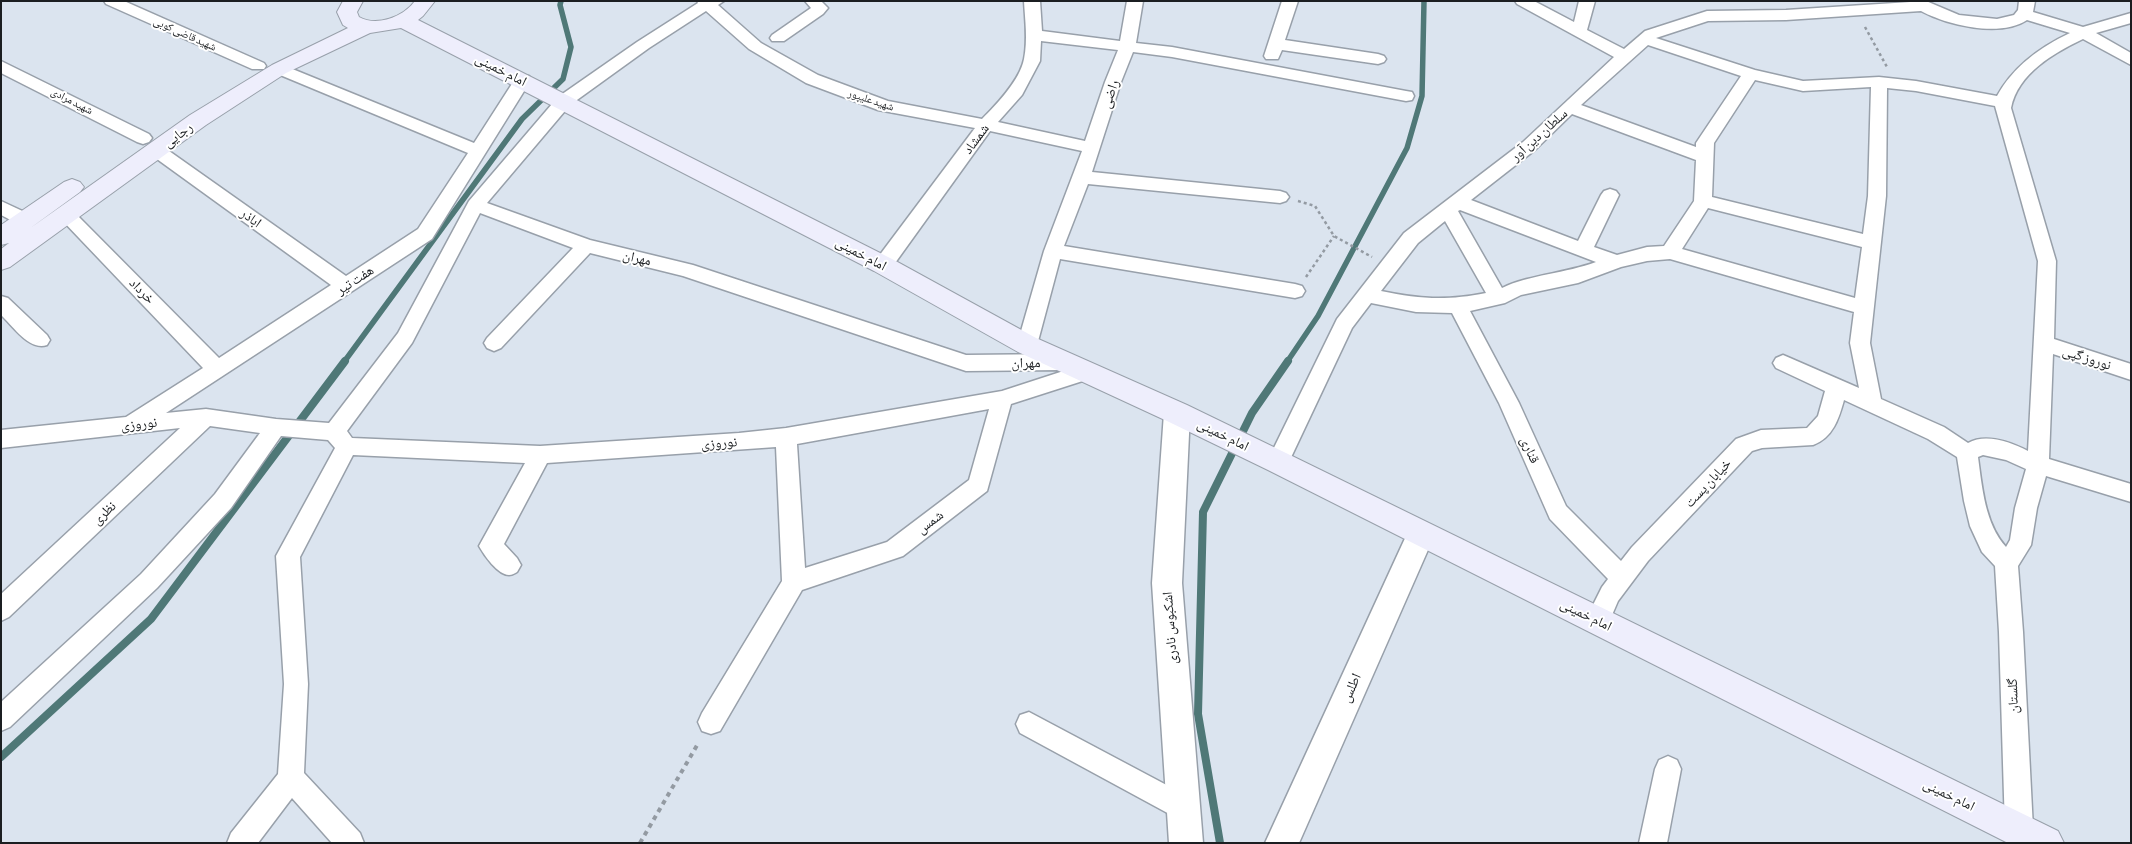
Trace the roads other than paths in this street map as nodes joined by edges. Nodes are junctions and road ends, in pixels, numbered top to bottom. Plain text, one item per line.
1 (111, 1) edge
2 (425, 1) edge
3 (812, 1) edge
4 (1032, 1) edge
5 (1135, 1) edge
6 (1290, 1) edge
7 (1522, 1) edge
8 (1587, 1) edge
9 (709, 2) edge
10 (1919, 4) edge
11 (2026, 8) edge
12 (356, 16) edge
13 (2131, 18) edge
14 (404, 21) junction
15 (1579, 32) junction
16 (2083, 32) junction
17 (1034, 34) junction
18 (778, 38) dead end
19 (1645, 39) junction
20 (1277, 44) junction
21 (1127, 48) junction
22 (1625, 56) junction
23 (1378, 59) dead end
24 (2131, 60) edge
25 (1, 66) edge
26 (269, 67) junction
27 (1268, 70) junction
28 (1751, 74) junction
29 (1887, 82) junction
30 (546, 92) junction
31 (1406, 96) dead end
32 (2003, 102) junction
33 (1570, 107) junction
34 (986, 125) junction
35 (150, 144) junction
36 (1092, 148) junction
37 (479, 150) junction
38 (1705, 157) junction
39 (1082, 177) junction
40 (1610, 195) dead end
41 (1280, 197) road end
42 (1703, 200) junction
43 (475, 205) junction
44 (1453, 206) junction
45 (1, 207) edge
46 (66, 214) junction
47 (25, 219) junction
48 (1, 237) edge
49 (1873, 243) junction
50 (586, 246) junction
51 (1583, 250) junction
52 (1053, 251) junction
53 (1670, 252) junction
54 (1, 261) edge
55 (1616, 262) junction
56 (883, 265) junction
57 (346, 286) junction
58 (1296, 291) road end
59 (1368, 295) junction
60 (1498, 298) junction
61 (1, 303) edge
62 (1458, 306) junction
63 (1865, 308) junction
64 (40, 340) dead end
65 (494, 343) dead end
66 (2043, 343) junction
67 (1027, 345) junction
68 (1061, 362) junction
69 (1783, 363) dead end
70 (217, 369) junction
71 (1085, 372) junction
72 (2131, 372) edge
73 (1837, 387) junction
74 (1002, 399) junction
75 (1872, 404) junction
76 (1177, 413) junction
77 (206, 417) junction
78 (131, 425) junction
79 (276, 427) junction
80 (786, 437) junction
81 (1, 439) edge
82 (340, 439) junction
83 (1967, 453) junction
84 (540, 456) junction
85 (1265, 456) junction
86 (2038, 465) junction
87 (2131, 493) edge
88 (1421, 534) junction
89 (2006, 563) junction
90 (509, 565) dead end
91 (1622, 578) junction
92 (794, 582) junction
93 (1, 610) edge
94 (1596, 621) junction
95 (1, 719) edge
96 (711, 722) road end
97 (1029, 724) dead end
98 (1668, 769) dead end
99 (291, 778) junction
100 (1182, 807) junction
101 (2019, 829) junction
102 (241, 843) edge
103 (350, 843) edge
104 (1186, 843) edge
105 (1282, 843) edge
106 (1653, 843) edge
107 (2046, 843) edge

1 - 26 street, شهید قاضی کوبی
2 - 14 main road
3 - 18 street
4 - 17 street, شمشاد
5 - 21 street, راضی
6 - 20 street
7 - 15 street
8 - 15 street
9 - 30 street
9 - 34 street, شهید علیپور
10 - 11 street
10 - 19 street, سلطان دین آور
11 - 16 street
12 - 14 main road
12 - 26 main road, رجایی
13 - 16 street
14 - 30 main road, امام خمینی
15 - 22 street
16 - 24 street
16 - 32 street
17 - 21 street
17 - 34 street, شمشاد
19 - 22 street, سلطان دین آور
19 - 28 street
20 - 23 street
20 - 27 street
21 - 27 street
21 - 36 street, راضی
22 - 33 street, سلطان دین آور
25 - 35 street, شهید مرادی
26 - 35 main road, رجایی
26 - 37 street, شهید قاضی کوبی
27 - 31 street
28 - 29 street
28 - 38 street
29 - 32 street
29 - 49 street
30 - 37 street, هفت تیر
30 - 43 street
30 - 56 main road, امام خمینی
32 - 66 street
33 - 38 street
33 - 44 street, سلطان دین آور
34 - 36 street, شهید علیپور
34 - 56 street, شمشاد
35 - 46 main road, رجایی
35 - 47 main road, رجایی
35 - 57 street, اباذر
36 - 39 street, راضی
37 - 57 street, هفت تیر
38 - 42 street
39 - 41 street
39 - 52 street, راضی
40 - 51 street
42 - 49 street
42 - 53 street
43 - 50 street, مهران
43 - 82 street
44 - 51 street
44 - 59 street, سلطان دین آور
44 - 60 street
45 - 47 street
46 - 54 main road, رجایی
46 - 70 street, خرداد
47 - 48 main road, رجایی
49 - 63 street
50 - 65 street
50 - 68 street, مهران
51 - 55 street
52 - 58 street
52 - 67 street, راضی
53 - 55 street
53 - 63 street
55 - 60 street
56 - 67 main road, امام خمینی
57 - 70 street, هفت تیر
59 - 62 street
59 - 85 street, سلطان دین آور
60 - 62 street
61 - 64 street
62 - 91 street, قناری
63 - 75 street
66 - 72 street, نوروز گپی
66 - 86 street
67 - 68 main road, امام خمینی
68 - 71 main road, امام خمینی
69 - 73 street
70 - 78 street, هفت تیر
71 - 74 street, نوروزی
71 - 76 main road, امام خمینی
73 - 75 street
73 - 91 street, خیابان پست
74 - 80 street, نوروزی
74 - 92 street, شمس
75 - 83 street
76 - 85 main road, امام خمینی
76 - 100 street, اشکبوس نادری
77 - 78 street, نوروزی
77 - 79 street, نوروزی
77 - 93 street, نظری
78 - 81 street, نوروزی
79 - 82 street, نوروزی
79 - 95 street
80 - 84 street, نوروزی
80 - 92 street
82 - 84 street, نوروزی
82 - 99 street
83 - 86 street
83 - 89 street
84 - 90 street
85 - 88 main road, امام خمینی
86 - 87 street
86 - 89 street
88 - 94 main road, امام خمینی
88 - 105 street, اطلس
89 - 101 street, گلستان
91 - 94 street, خیابان پست
92 - 96 street
94 - 101 main road, امام خمینی
97 - 100 street
98 - 106 street
99 - 102 street
99 - 103 street
100 - 104 street, اشکبوس نادری
101 - 107 main road, امام خمینی

